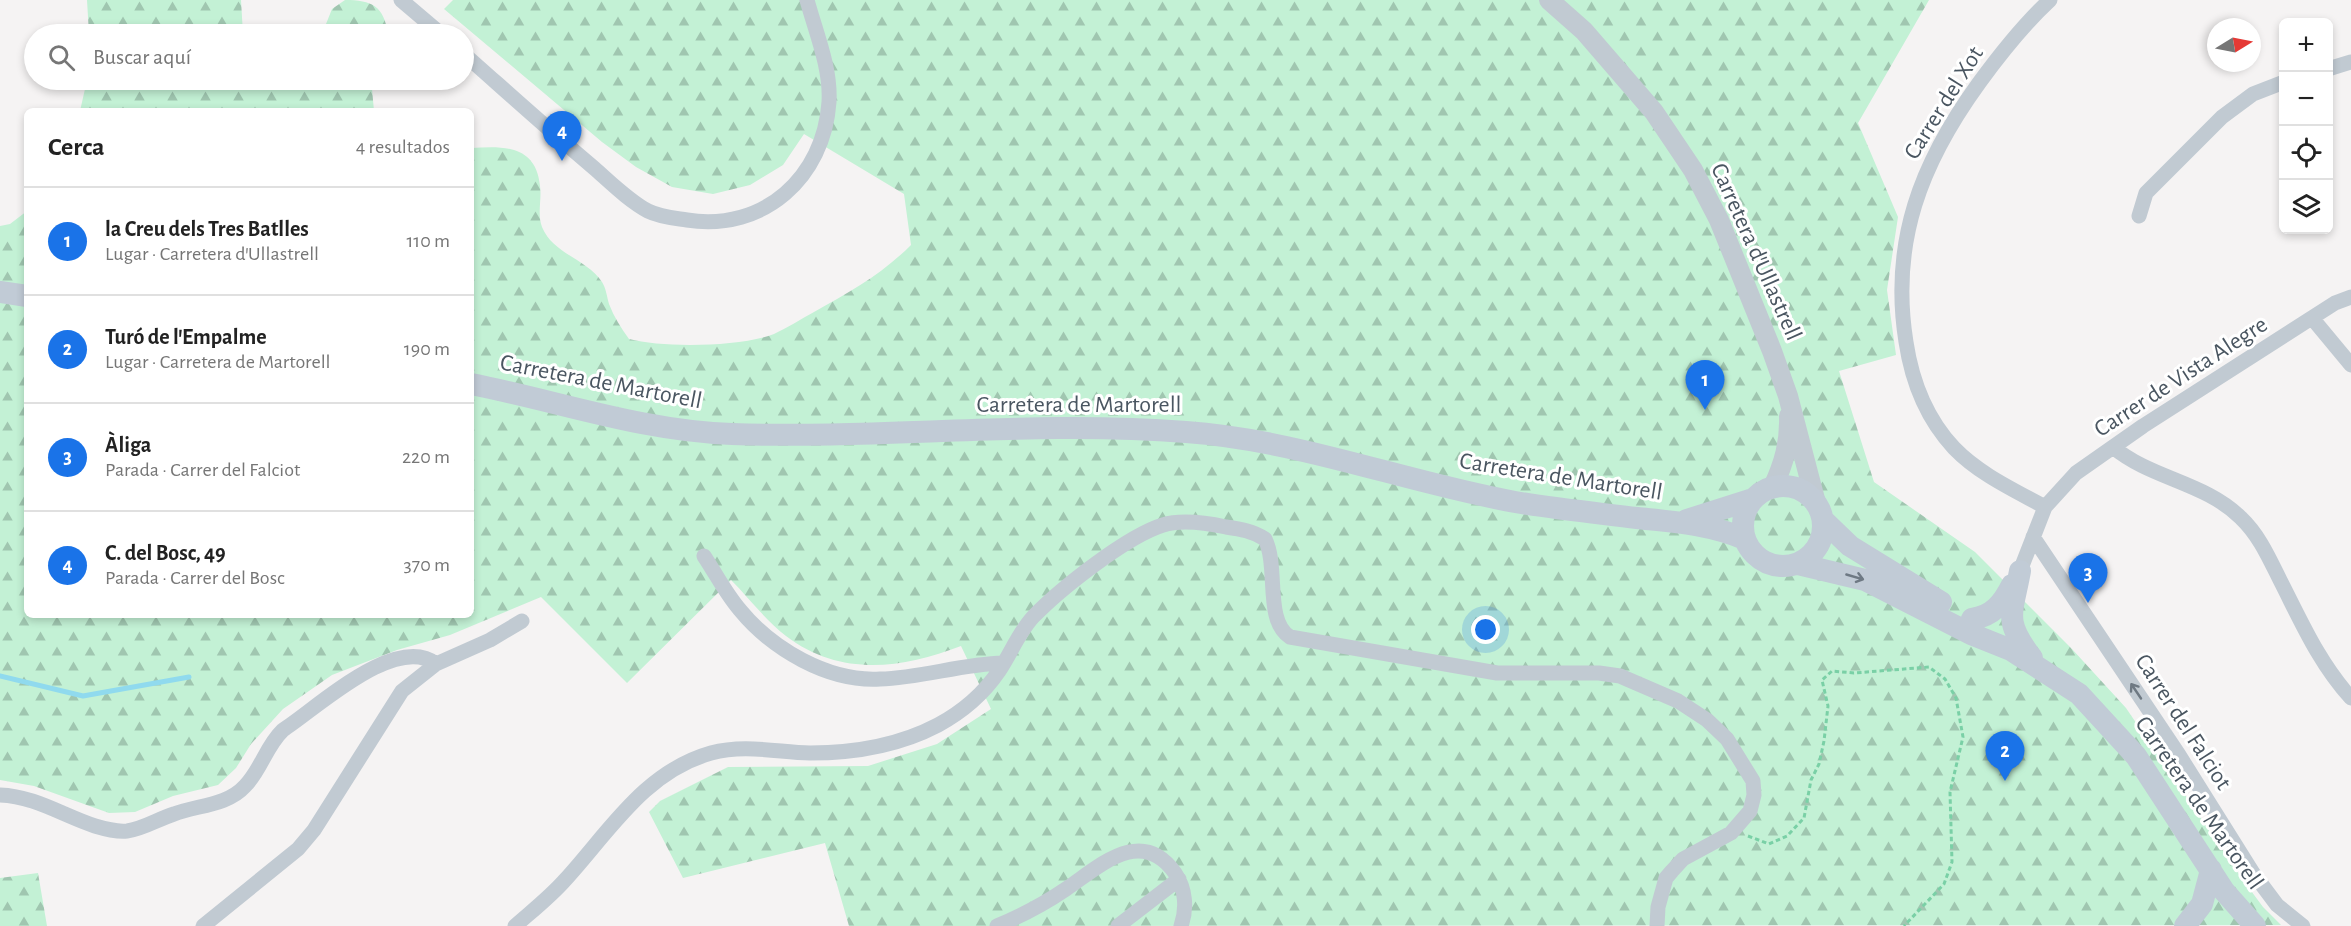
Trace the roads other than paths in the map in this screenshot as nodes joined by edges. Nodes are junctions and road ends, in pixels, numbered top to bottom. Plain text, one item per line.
1 (400, 0) edge
2 (807, 0) edge
3 (1549, 0) edge
4 (2050, 0) edge
5 (429, 24) edge
6 (2351, 62) edge
7 (474, 63) edge
8 (2333, 67) edge
9 (2279, 84) edge
10 (2139, 216) dead end
11 (0, 292) edge
12 (24, 296) edge
13 (2351, 297) edge
14 (0, 308) edge
15 (24, 310) edge
16 (2312, 318) junction
17 (2351, 365) edge
18 (474, 385) edge
19 (1788, 396) junction
20 (2114, 447) junction
21 (1773, 487) junction
22 (1753, 499) junction
23 (2045, 507) junction
24 (1819, 512) junction
25 (1682, 521) junction
26 (2032, 537) junction
27 (1745, 540) junction
28 (704, 556) dead end
29 (1798, 564) junction
30 (2020, 571) junction
31 (1972, 618) junction
32 (522, 621) dead end
33 (2011, 650) junction
34 (1003, 663) junction
35 (436, 664) junction
36 (2039, 666) junction
37 (2351, 698) edge
38 (0, 795) edge
39 (2211, 870) junction
40 (1179, 879) junction
41 (203, 926) edge
42 (514, 926) edge
43 (997, 926) edge
44 (1118, 926) edge
45 (1181, 926) edge
46 (1657, 926) edge
47 (2185, 926) edge
48 (2255, 926) edge
49 (2303, 926) edge

1 - 5 street
2 - 7 street
3 - 19 street, Carretera d'Ullastrell
4 - 23 street, Carrer del Xot
6 - 8 street
9 - 10 street
11 - 12 main road
13 - 16 street, Carrer de Vista Alegre
14 - 15 main road
16 - 17 street
16 - 20 street, Carrer de Vista Alegre
18 - 25 main road, Carretera de Martorell
19 - 21 street, Carretera d'Ullastrell
19 - 24 street, Carretera d'Ullastrell
20 - 23 street, Carrer de Vista Alegre
20 - 37 street
21 - 22 main road, Carretera de Martorell
21 - 24 main road, Carretera de Martorell
22 - 25 main road, Carretera de Martorell
22 - 27 main road
23 - 26 street, Carrer de Vista Alegre
24 - 29 main road
24 - 31 main road, Carretera de Martorell
25 - 27 main road, Carretera de Martorell
26 - 30 street, Carrer de Vista Alegre
49 -> 26 street, Carrer del Falciot
27 - 29 main road, Carretera de Martorell
28 - 34 street
29 -> 33 main road, Carretera de Martorell
30 - 31 main road
30 - 36 main road
31 - 33 main road, Carretera de Martorell
32 - 35 street
33 - 36 main road, Carretera de Martorell
34 - 42 street
34 - 46 street
35 - 38 street
35 - 41 street
36 - 39 main road, Carretera de Martorell
39 - 47 main road
39 - 48 main road, Carretera de Martorell
40 - 43 street
40 - 44 street
40 - 45 street

